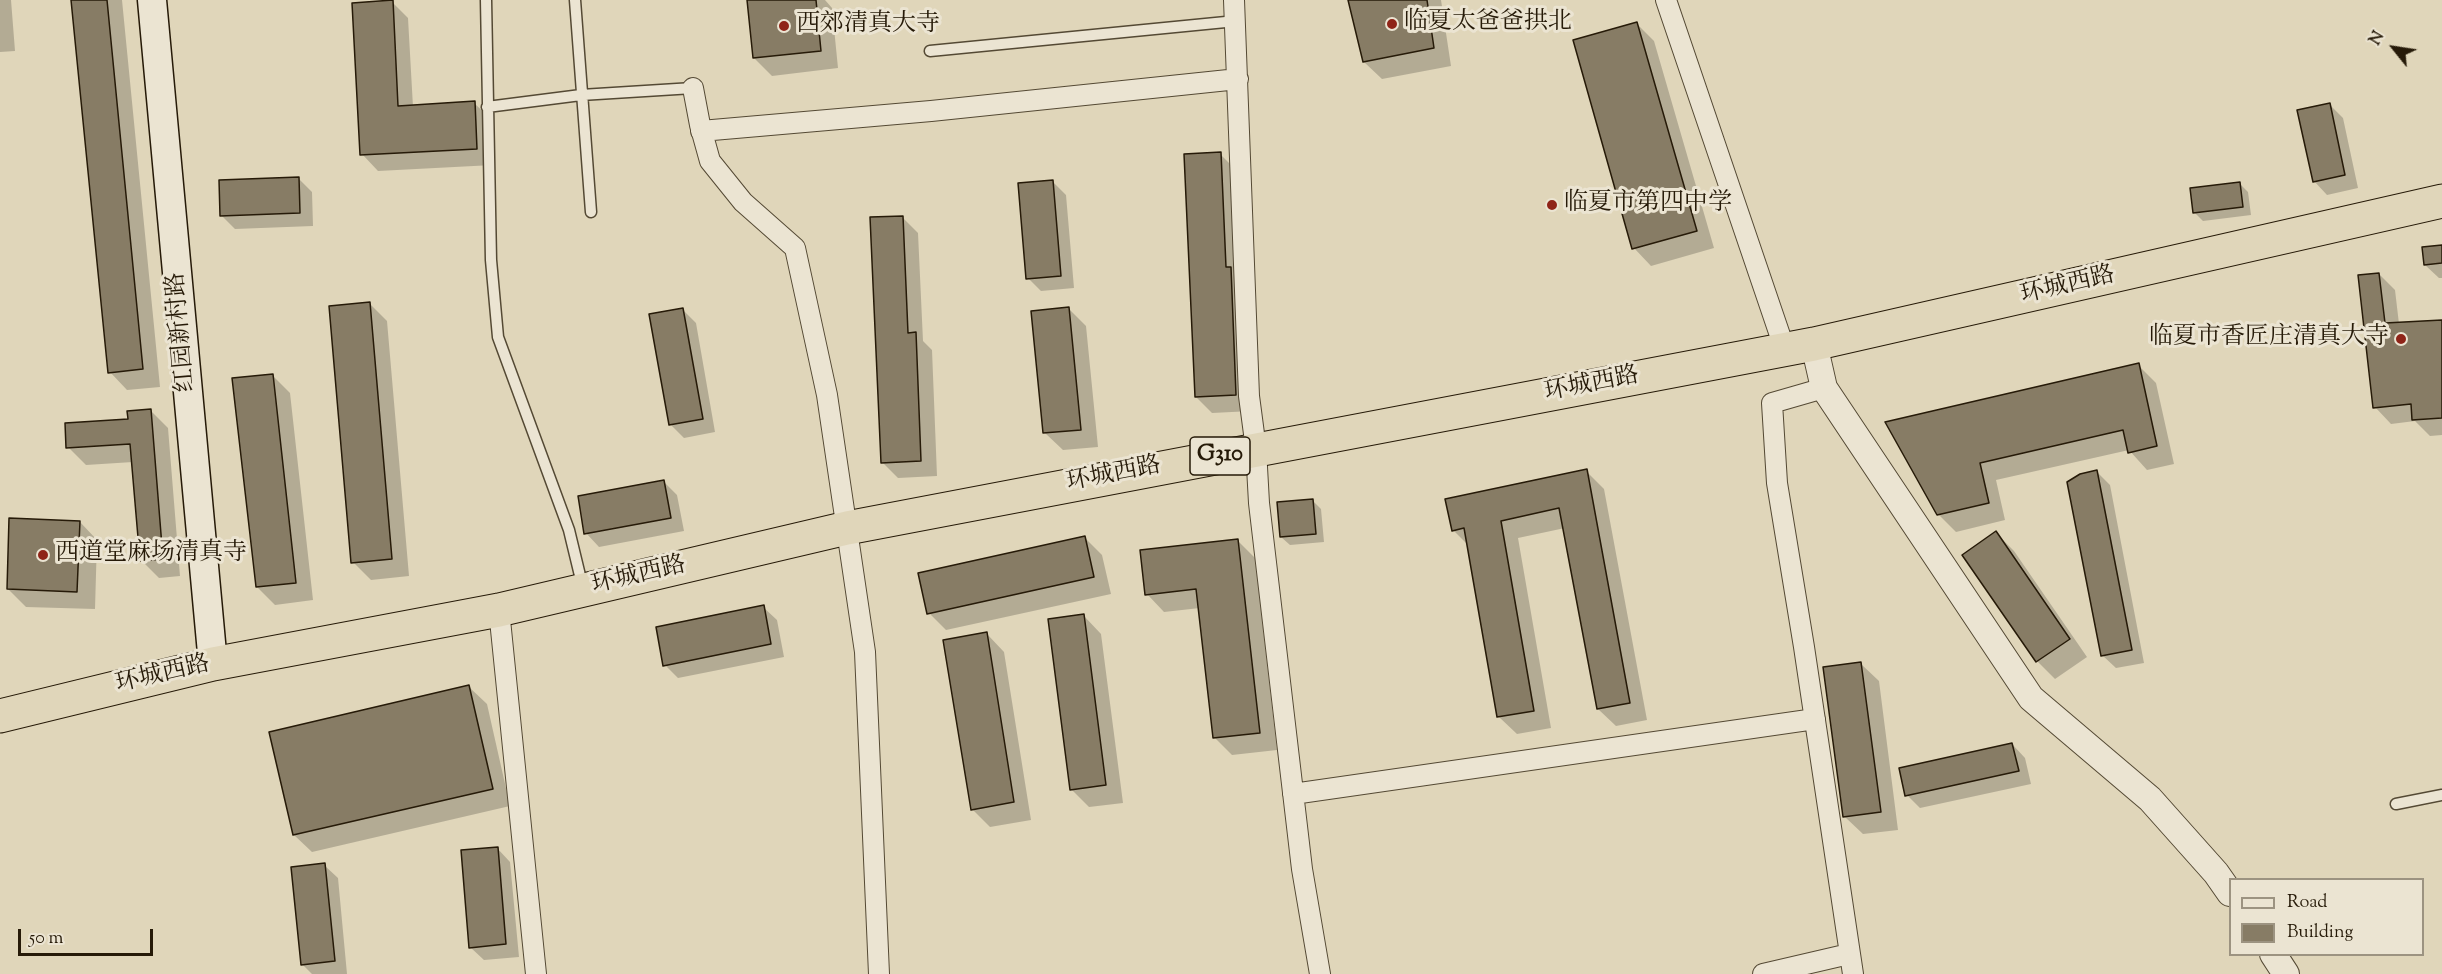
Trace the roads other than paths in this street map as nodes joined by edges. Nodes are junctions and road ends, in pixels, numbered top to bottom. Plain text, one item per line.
1 (153, 0) edge
2 (486, 0) edge
3 (575, 0) edge
4 (1234, 0) edge
5 (1666, 0) edge
6 (1236, 21) junction
7 (930, 51) dead end
8 (1238, 79) junction
9 (693, 88) joint
10 (582, 95) junction
11 (487, 107) junction
12 (701, 131) junction
13 (2442, 201) edge
14 (591, 212) dead end
15 (1800, 347) junction
16 (1824, 388) junction
17 (1256, 449) junction
18 (847, 528) junction
19 (584, 590) junction
20 (499, 610) junction
21 (213, 664) junction
22 (0, 716) edge
23 (1815, 719) junction
24 (1293, 794) junction
25 (2442, 795) edge
26 (2396, 804) dead end
27 (2229, 892) edge
28 (1850, 954) junction
29 (2273, 956) edge
30 (536, 974) edge
31 (879, 974) edge
32 (1320, 974) edge
33 (1762, 974) edge
34 (1852, 974) edge
35 (2286, 974) edge

1 - 21 main road, 红园新村路
2 - 11 lane
3 - 10 lane
4 - 6 street
5 - 15 street
6 - 7 lane
6 - 8 street
8 - 12 street
8 - 17 street
9 - 10 lane
9 - 12 street
10 - 11 lane
10 - 14 lane
11 - 19 lane
12 - 18 street
13 - 15 highway, 环城西路 / G310
15 - 16 street
15 - 17 highway, 环城西路 / G310
16 - 23 street
16 - 27 street
17 - 18 highway, 环城西路 / G310
17 - 24 street
18 - 19 highway, 环城西路 / G310
18 - 31 street
19 - 20 highway, 环城西路 / G310
20 - 21 highway, 环城西路 / G310
20 - 30 street
21 - 22 highway, 环城西路 / G310
23 - 24 street
23 - 28 street
24 - 32 street
25 - 26 lane
28 - 33 street
28 - 34 street
29 - 35 street

